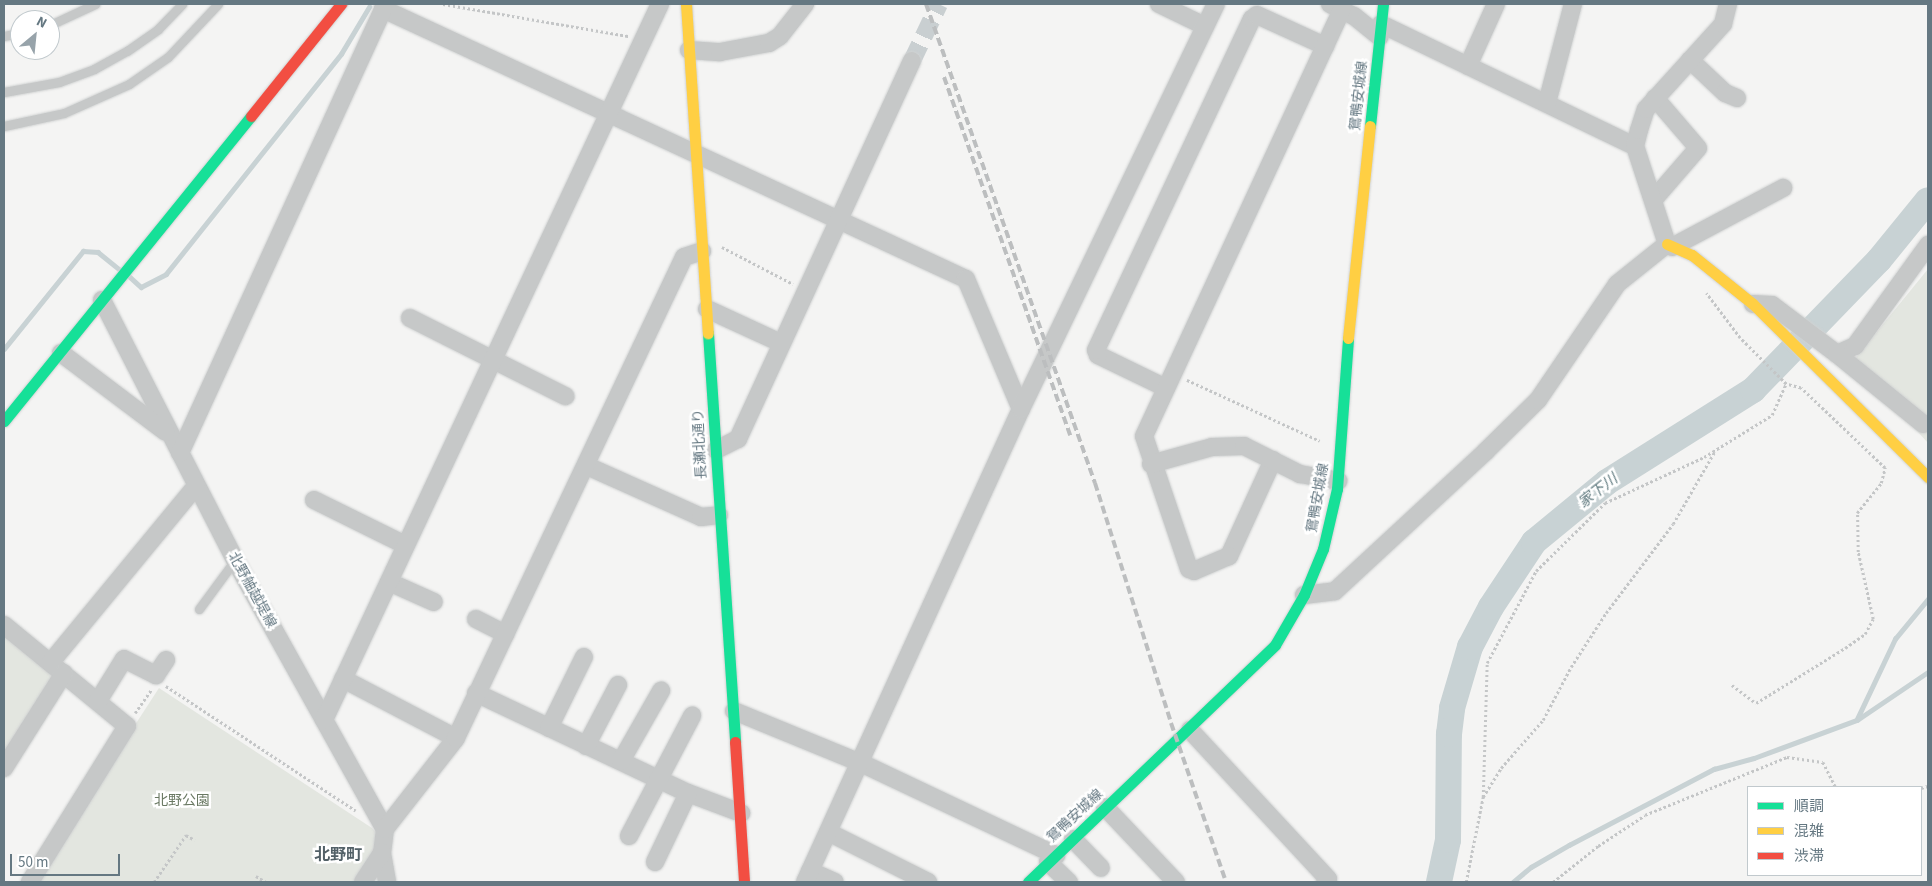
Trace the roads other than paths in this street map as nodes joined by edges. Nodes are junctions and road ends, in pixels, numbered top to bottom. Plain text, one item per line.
1 (95, 4) edge
2 (182, 4) edge
3 (218, 4) edge
4 (341, 4) edge
5 (660, 4) edge
6 (686, 4) edge
7 (805, 4) edge
8 (1160, 4) edge
9 (1216, 4) edge
10 (1383, 4) edge
11 (1496, 4) edge
12 (1572, 4) edge
13 (1728, 4) edge
14 (384, 6) edge
15 (1336, 7) edge
16 (60, 20) edge
17 (1206, 26) junction
18 (1381, 31) junction
19 (1325, 46) junction
20 (689, 50) junction
21 (1690, 60) junction
22 (912, 61) tunnel mouth
23 (1468, 66) junction
24 (4, 92) edge
25 (1656, 98) junction
26 (1737, 98) dead end
27 (1547, 103) junction
28 (608, 110) junction
29 (4, 126) edge
30 (1635, 146) junction
31 (697, 154) junction
32 (1783, 188) dead end
33 (1654, 199) junction
34 (840, 218) junction
35 (1928, 244) edge
36 (1669, 245) junction
37 (710, 248) junction
38 (102, 300) junction
39 (1753, 304) junction
40 (707, 309) junction
41 (410, 318) dead end
42 (781, 344) junction
43 (61, 353) junction
44 (1837, 354) junction
45 (491, 360) junction
46 (1170, 381) junction
47 (565, 396) dead end
48 (1021, 409) junction
49 (4, 420) edge
50 (1923, 424) dead end
51 (170, 435) junction
52 (716, 450) junction
53 (180, 453) junction
54 (1273, 460) junction
55 (1151, 464) junction
56 (587, 466) junction
57 (1928, 477) edge
58 (1338, 481) junction
59 (196, 486) junction
60 (314, 500) dead end
61 (719, 515) junction
62 (405, 545) junction
63 (235, 560) junction
64 (389, 582) junction
65 (1304, 595) junction
66 (434, 602) dead end
67 (199, 609) dead end
68 (476, 619) dead end
69 (4, 624) edge
70 (505, 634) junction
71 (584, 657) dead end
72 (166, 660) dead end
73 (51, 662) junction
74 (64, 673) junction
75 (343, 678) junction
76 (618, 685) dead end
77 (661, 691) dead end
78 (476, 693) junction
79 (98, 700) junction
80 (734, 711) junction
81 (692, 716) dead end
82 (324, 720) junction
83 (549, 728) junction
84 (1190, 730) junction
85 (456, 738) junction
86 (586, 746) junction
87 (621, 761) junction
88 (861, 763) junction
89 (4, 768) edge
90 (659, 779) junction
91 (688, 793) junction
92 (1105, 807) junction
93 (741, 814) junction
94 (385, 829) junction
95 (828, 832) junction
96 (630, 836) dead end
97 (1073, 839) junction
98 (382, 853) junction
99 (1052, 858) junction
100 (655, 862) dead end
101 (1101, 868) dead end
102 (808, 876) edge
103 (30, 882) edge
104 (363, 882) edge
105 (387, 882) edge
106 (744, 882) edge
107 (836, 882) edge
108 (928, 882) edge
109 (1028, 882) edge
110 (1070, 882) edge
111 (1176, 882) edge
112 (1325, 882) edge

1 - 16 lane
2 - 24 lane
3 - 29 lane
4 - 38 street
5 - 28 street
6 - 20 street, 長瀬北通り
7 - 20 street
8 - 17 street
9 - 17 street
10 - 18 street, 鴛鴨安城線
11 - 23 street
12 - 27 street
13 - 21 street
14 - 28 street
14 - 53 street
15 - 18 street
15 - 19 street
17 - 48 street
18 - 23 street
18 - 58 street, 鴛鴨安城線
19 - 46 street
19 - 46 street
20 - 31 street, 長瀬北通り
21 - 25 street
21 - 26 street
22 - 34 street
23 - 27 street
25 - 30 street
25 - 33 street
27 - 30 street
28 - 31 street
28 - 45 street
30 - 33 street
31 - 34 street
31 - 37 street, 長瀬北通り
32 - 36 street
33 - 36 street
34 - 42 street
34 - 48 street
35 - 44 street
36 - 39 street
36 - 65 street
37 - 40 street, 長瀬北通り
37 - 56 street
38 - 43 street
38 - 51 street, 北野舳越堤線
39 - 44 street
39 - 57 street
40 - 42 street
40 - 52 street, 長瀬北通り
41 - 45 street
42 - 52 street
43 - 49 street
43 - 51 street
44 - 50 street
45 - 47 street
45 - 62 street
46 - 55 street
48 - 88 street
51 - 53 street, 北野舳越堤線
52 - 61 street, 長瀬北通り
53 - 59 street, 北野舳越堤線
54 - 55 street
54 - 55 street
54 - 58 street
56 - 61 street
56 - 70 street
58 - 65 street, 鴛鴨安城線
59 - 63 street, 北野舳越堤線
59 - 73 street
60 - 62 street
61 - 80 street, 長瀬北通り
62 - 64 street
63 - 67 lane
63 - 82 street, 北野舳越堤線
64 - 66 street
64 - 75 street
65 - 84 street, 鴛鴨安城線
68 - 70 street
69 - 73 street
70 - 78 street
71 - 83 street
72 - 79 street
73 - 74 street
74 - 79 street
74 - 89 street
75 - 82 street
75 - 85 street
76 - 86 street
77 - 87 street
78 - 83 street
78 - 85 street
79 - 103 street
80 - 88 street
80 - 93 street, 長瀬北通り
81 - 90 street
82 - 94 street, 北野舳越堤線
83 - 86 street
84 - 92 street, 鴛鴨安城線
84 - 112 street
85 - 94 street
86 - 87 street
87 - 90 street
88 - 95 street
88 - 99 street
90 - 91 street
90 - 96 street
91 - 93 street
91 - 100 street
92 - 97 street, 鴛鴨安城線
92 - 111 street
93 - 106 street, 長瀬北通り
94 - 98 street
95 - 102 street
95 - 108 street
97 - 99 street, 鴛鴨安城線
97 - 101 street
98 - 104 street
98 - 105 street
99 - 109 street, 鴛鴨安城線
99 - 110 street
102 - 107 street

